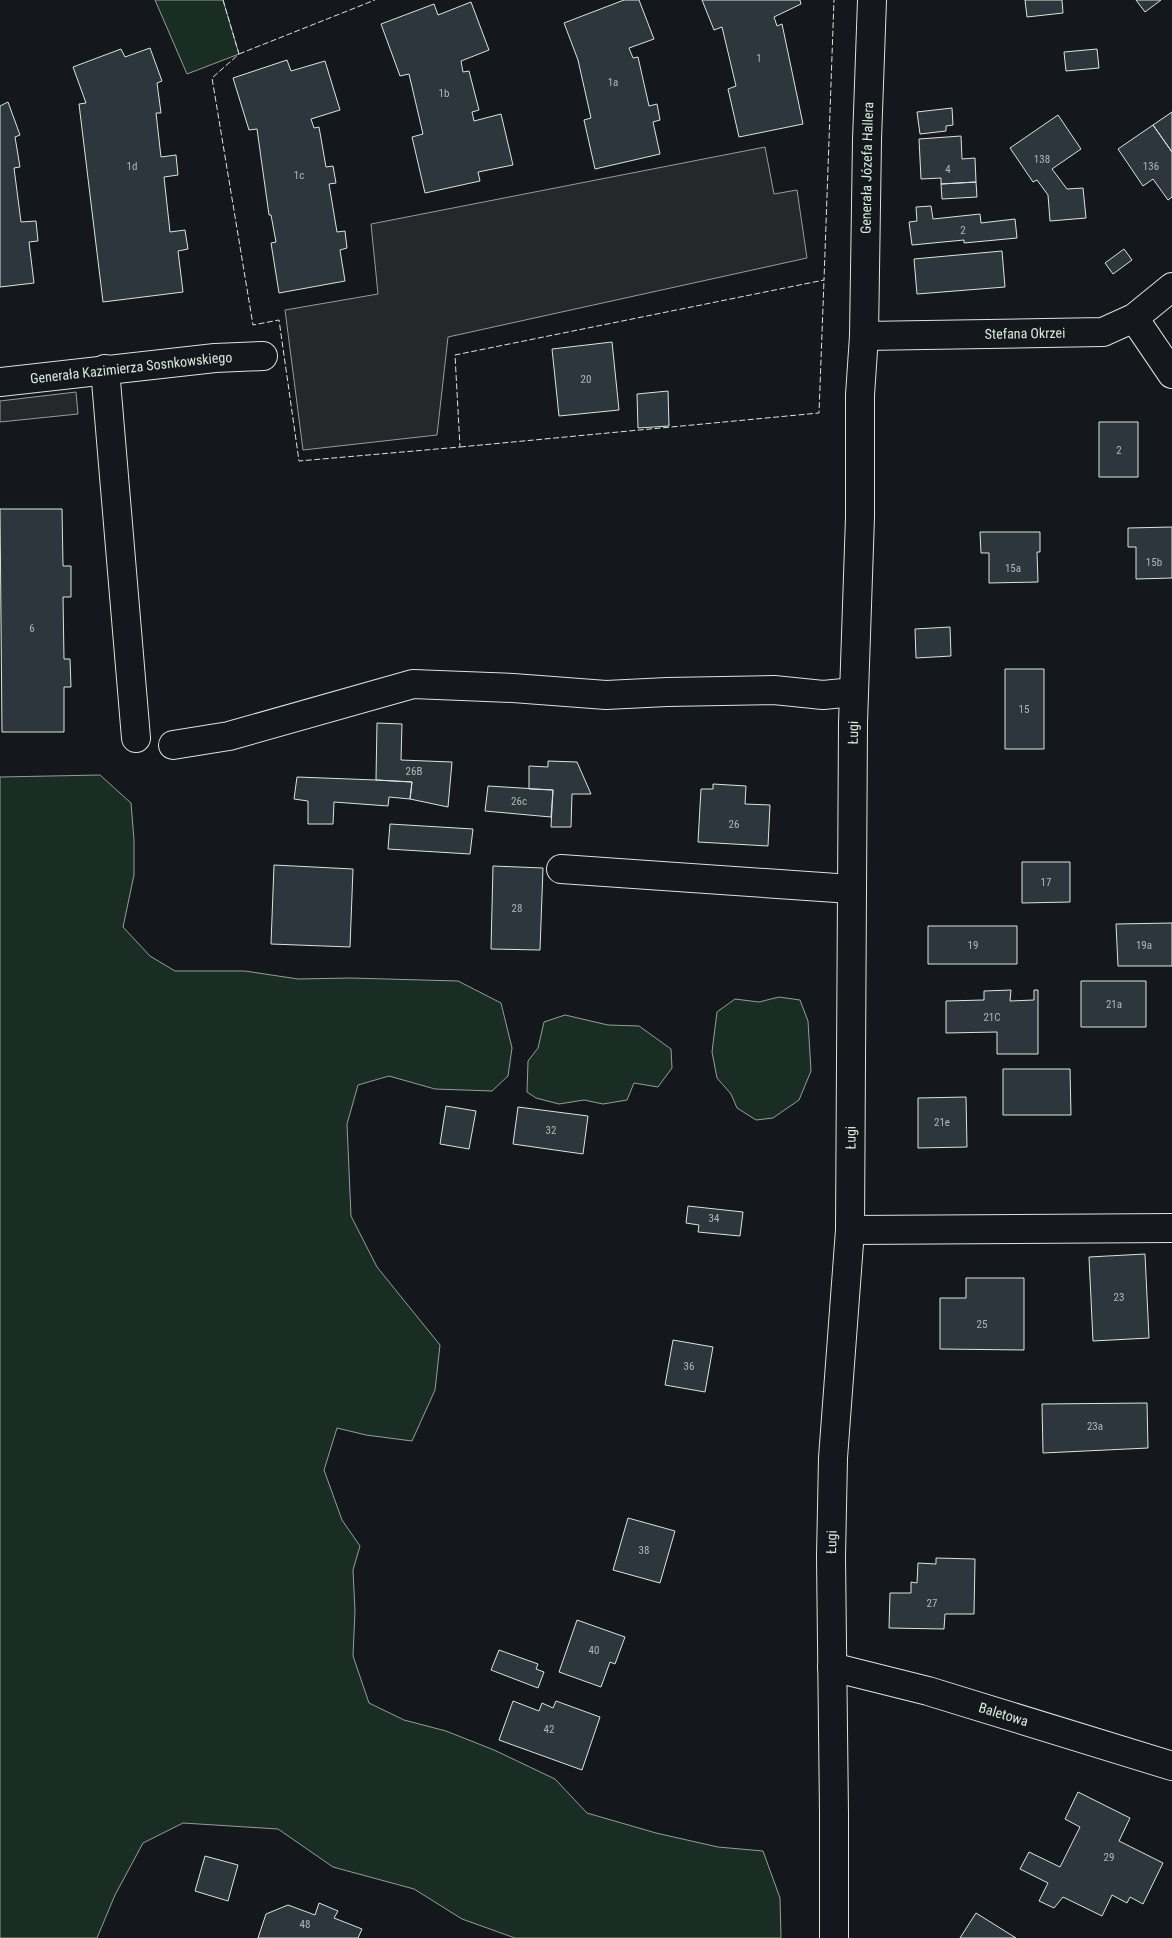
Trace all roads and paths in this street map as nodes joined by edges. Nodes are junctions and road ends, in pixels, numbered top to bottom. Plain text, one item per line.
1 (872, 0) edge
2 (1172, 287) edge
3 (1134, 318) junction
4 (864, 336) junction
5 (263, 356) dead end
6 (105, 369) junction
7 (1172, 374) edge
8 (0, 382) edge
9 (854, 692) junction
10 (136, 738) dead end
11 (173, 745) dead end
12 (561, 869) dead end
13 (851, 889) junction
14 (1172, 1228) edge
15 (850, 1230) junction
16 (832, 1667) junction
17 (1172, 1766) edge
18 (834, 1938) edge

1 - 4 street, Generała Józefa Hallera
2 - 3 street, Stefana Okrzei
3 - 4 street, Stefana Okrzei
3 - 7 street
4 - 9 street, Ługi
5 - 6 street, Generała Kazimierza Sosnkowskiego
6 - 8 street, Generała Kazimierza Sosnkowskiego
6 - 10 street
9 - 11 street
9 - 13 street, Ługi
12 - 13 street
13 - 15 street, Ługi
14 - 15 street
15 - 16 street, Ługi
16 - 17 street, Baletowa
16 - 18 street, Ługi

